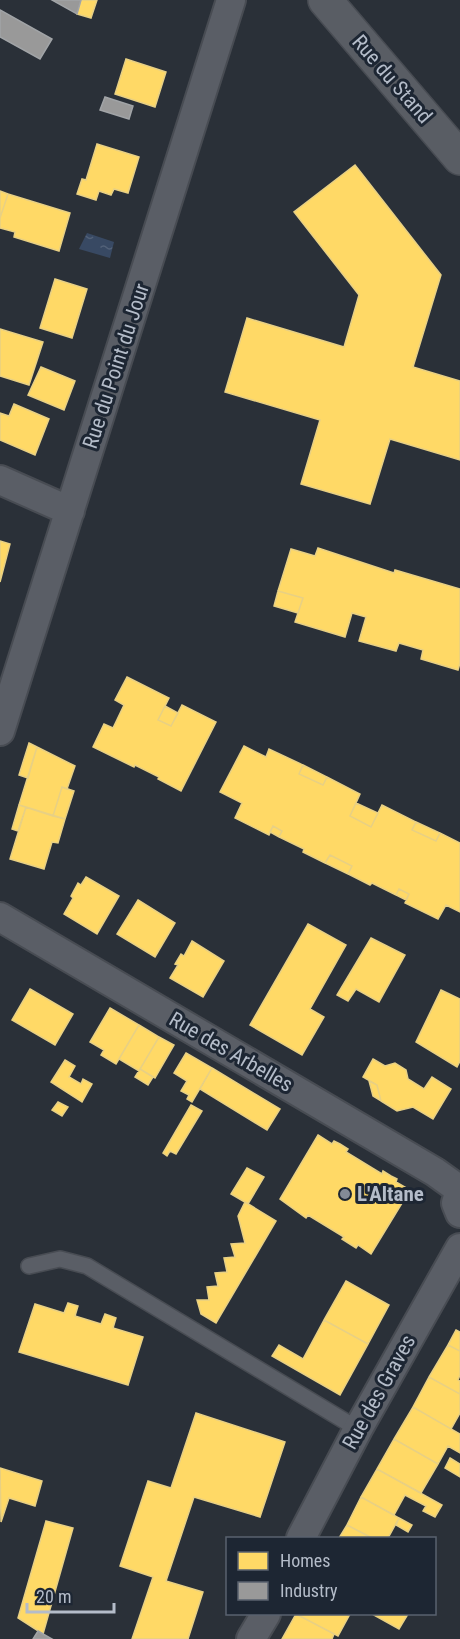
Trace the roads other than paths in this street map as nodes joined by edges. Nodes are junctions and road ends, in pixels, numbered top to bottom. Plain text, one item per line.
1 (231, 0) edge
2 (325, 0) edge
3 (460, 158) edge
4 (0, 480) edge
5 (70, 511) junction
6 (0, 731) edge
7 (0, 917) edge
8 (460, 1190) edge
9 (460, 1213) edge
10 (460, 1248) edge
11 (29, 1266) dead end
12 (358, 1429) junction
13 (302, 1537) edge
14 (265, 1615) edge
15 (251, 1639) edge

1 - 5 street, Rue du Point du Jour
2 - 3 street, Rue du Stand
4 - 5 street
5 - 6 street, Rue du Point du Jour
7 - 8 street, Rue des Arbelles
8 - 9 street
10 - 12 street, Rue des Graves
11 - 12 lane
12 - 13 street, Rue des Graves
14 - 15 street

